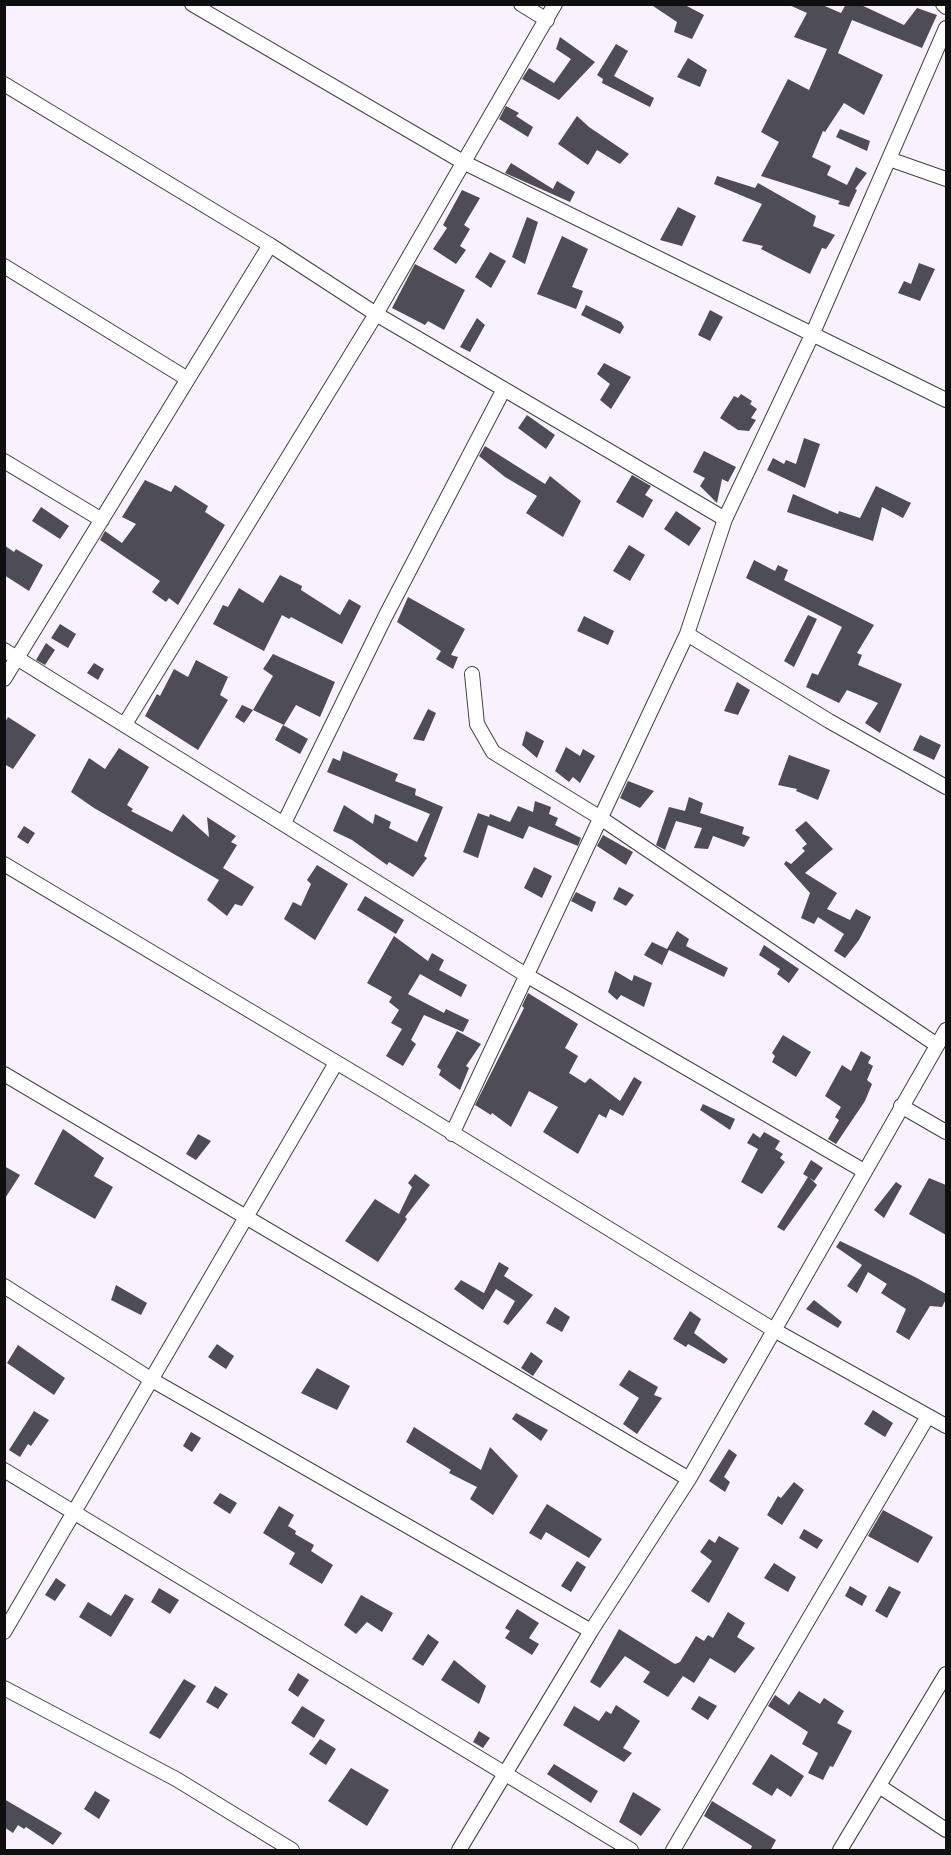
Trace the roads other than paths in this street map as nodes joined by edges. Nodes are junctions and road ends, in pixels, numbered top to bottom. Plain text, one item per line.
1 (192, 4) edge
2 (521, 4) edge
3 (555, 4) edge
4 (943, 4) edge
5 (946, 7) edge
6 (546, 20) junction
7 (946, 28) edge
8 (4, 84) edge
9 (889, 159) junction
10 (463, 162) junction
11 (946, 179) edge
12 (270, 245) junction
13 (4, 266) edge
14 (376, 314) junction
15 (812, 335) junction
16 (186, 378) junction
17 (504, 389) junction
18 (946, 400) edge
19 (4, 461) edge
20 (725, 519) junction
21 (102, 520) junction
22 (687, 634) junction
23 (4, 651) edge
24 (17, 658) junction
25 (472, 674) dead end
26 (4, 679) edge
27 (125, 724) junction
28 (946, 787) edge
29 (599, 817) junction
30 (285, 824) junction
31 (4, 864) edge
32 (525, 975) junction
33 (946, 1030) edge
34 (937, 1045) junction
35 (336, 1063) junction
36 (4, 1074) edge
37 (901, 1106) junction
38 (946, 1132) edge
39 (452, 1134) junction
40 (864, 1171) junction
41 (246, 1219) junction
42 (4, 1286) edge
43 (774, 1330) junction
44 (152, 1380) junction
45 (928, 1416) junction
46 (946, 1426) edge
47 (4, 1470) edge
48 (689, 1479) junction
49 (76, 1512) junction
50 (591, 1631) junction
51 (4, 1632) edge
52 (946, 1674) edge
53 (4, 1688) edge
54 (505, 1774) junction
55 (879, 1786) junction
56 (946, 1830) edge
57 (292, 1851) edge
58 (459, 1851) edge
59 (631, 1851) edge
60 (673, 1851) edge
61 (840, 1851) edge

1 - 10 street
2 - 6 street
3 - 6 street
4 - 5 street
6 - 10 street
7 - 9 street
8 - 12 street
9 - 11 street
9 - 15 street
10 - 14 street
10 - 15 street
12 - 14 street
12 - 16 street
13 - 16 street
14 - 17 street
14 - 27 street
15 - 18 street
15 - 20 street
16 - 21 street
17 - 20 street
17 - 30 street
19 - 21 street
20 - 22 street
21 - 24 street
22 - 28 street
22 - 29 street
23 - 24 street
24 - 26 street
24 - 27 street
25 - 29 street
27 - 30 street
29 - 32 street
29 - 34 street
30 - 32 street
31 - 35 street
32 - 39 street
32 - 40 street
33 - 34 street
34 - 37 street
35 - 39 street
35 - 41 street
36 - 41 street
37 - 38 street
37 - 40 street
39 - 43 street
40 - 43 street
41 - 44 street
41 - 48 street
42 - 44 street
43 - 45 street
43 - 48 street
44 - 49 street
44 - 50 street
45 - 46 street
45 - 60 street
47 - 49 street
48 - 50 street
49 - 51 street
49 - 54 street
50 - 54 street
52 - 55 street
53 - 57 street
54 - 58 street
54 - 59 street
55 - 56 street
55 - 61 street

